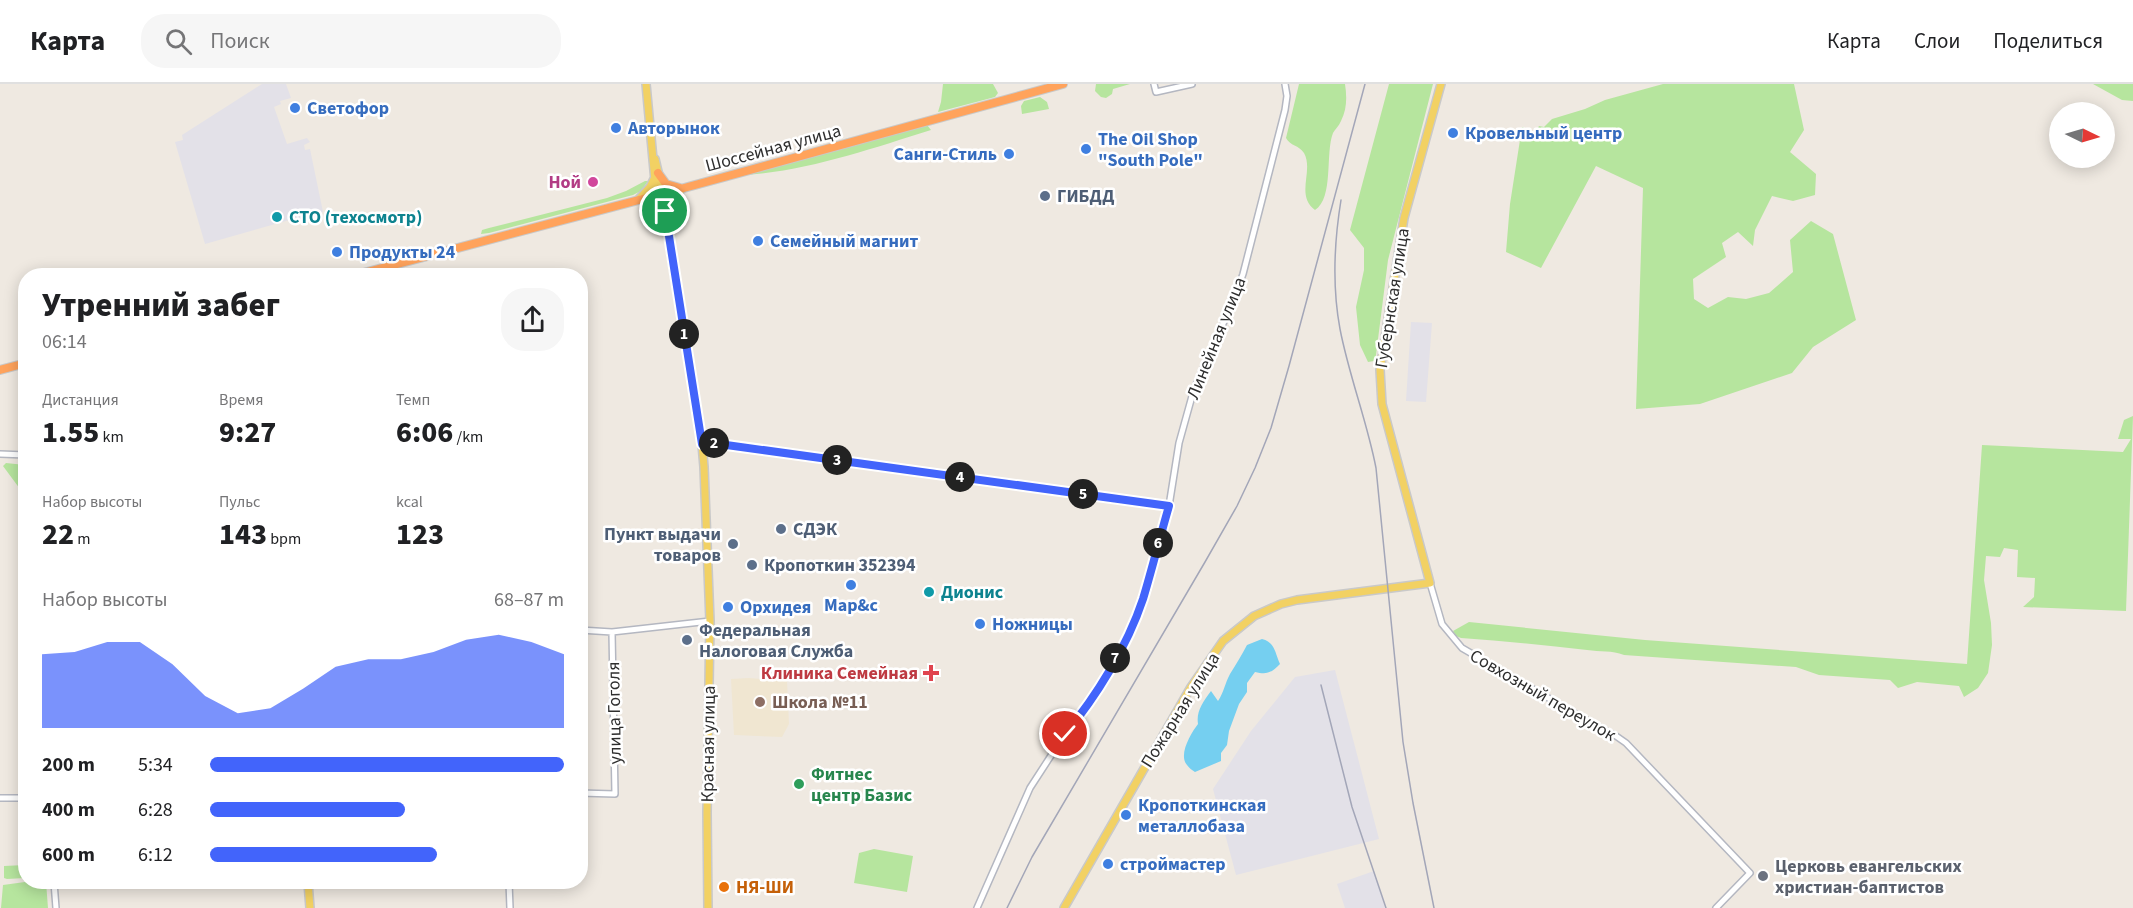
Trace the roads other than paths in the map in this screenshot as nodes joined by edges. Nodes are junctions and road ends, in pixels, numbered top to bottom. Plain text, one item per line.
1 (646, 84) edge
2 (1063, 84) edge
3 (1154, 84) edge
4 (1192, 84) edge
5 (1285, 84) edge
6 (1441, 84) edge
7 (657, 173) junction
8 (684, 188) junction
9 (660, 193) junction
10 (639, 199) junction
11 (662, 209) junction
12 (382, 268) edge
13 (18, 365) edge
14 (0, 370) edge
15 (702, 444) junction
16 (0, 454) edge
17 (18, 455) edge
18 (1169, 506) junction
19 (1430, 583) junction
20 (710, 621) junction
21 (588, 630) edge
22 (612, 632) junction
23 (588, 793) edge
24 (0, 798) edge
25 (18, 798) edge
26 (55, 889) edge
27 (309, 889) edge
28 (509, 889) edge
29 (56, 908) edge
30 (310, 908) edge
31 (510, 908) edge
32 (708, 908) edge
33 (977, 908) edge
34 (1064, 908) edge
35 (1716, 908) edge

1 - 7 main road, Красная улица
2 - 8 highway, Шоссейная улица
3 - 4 street
5 - 18 street, Линейная улица
6 - 19 main road, Губернская улица
7 - 8 highway
7 - 9 main road, Красная улица
7 - 10 main road
8 - 9 highway, Шоссейная улица
8 - 11 main road
9 - 10 highway, Шоссейная улица
9 - 11 main road, Красная улица
10 - 11 highway
10 - 12 highway, Шоссейная улица
11 - 15 main road, Красная улица
13 - 14 highway
15 - 18 street
15 - 20 main road, Красная улица
16 - 17 street
18 - 33 street, Линейная улица
19 - 34 main road, Пожарная улица
19 - 35 street, Совхозный переулок
20 - 22 street
20 - 32 main road, Красная улица
21 - 22 street
22 - 23 street, улица Гоголя
24 - 25 street
26 - 29 street
27 - 30 main road
28 - 31 street

